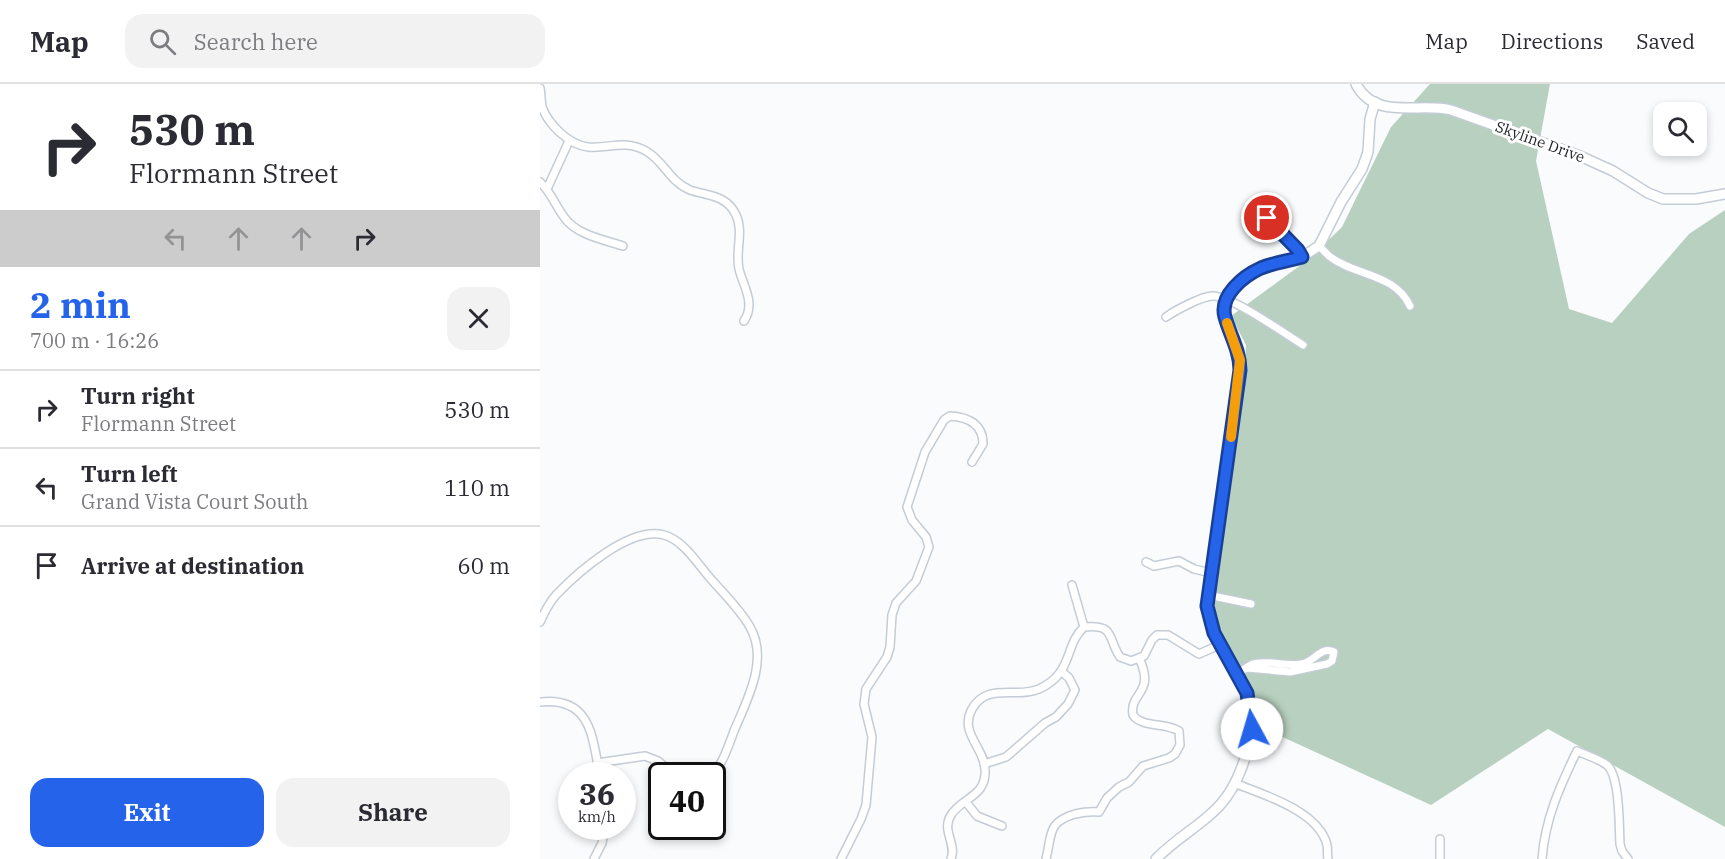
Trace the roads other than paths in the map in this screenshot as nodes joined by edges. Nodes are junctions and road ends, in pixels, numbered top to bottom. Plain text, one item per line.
1 (1356, 84) edge
2 (540, 88) edge
3 (1375, 102) junction
4 (569, 141) junction
5 (540, 182) edge
6 (547, 189) junction
7 (1725, 194) edge
8 (1267, 218) dead end
9 (623, 246) dead end
10 (1319, 246) junction
11 (1302, 257) junction
12 (1226, 299) junction
13 (1410, 306) dead end
14 (1166, 317) dead end
15 (744, 321) dead end
16 (1304, 345) dead end
17 (972, 462) dead end
18 (1146, 562) dead end
19 (1211, 573) junction
20 (1072, 585) dead end
21 (1208, 595) junction
22 (1251, 604) dead end
23 (540, 622) edge
24 (1084, 627) junction
25 (1219, 645) junction
26 (1139, 658) junction
27 (1247, 668) junction
28 (1061, 671) junction
29 (1237, 674) junction
30 (540, 702) edge
31 (597, 762) edge
32 (604, 762) edge
33 (658, 762) edge
34 (721, 762) edge
35 (984, 764) junction
36 (1234, 783) junction
37 (966, 802) junction
38 (1002, 825) dead end
39 (1440, 839) dead end
40 (603, 840) edge
41 (594, 859) edge
42 (841, 859) edge
43 (951, 859) edge
44 (1046, 859) edge
45 (1156, 859) edge
46 (1328, 859) edge
47 (1440, 859) edge
48 (1542, 859) edge
49 (1628, 859) edge

1 - 3 street
2 - 4 street
3 - 7 street, Skyline Drive
3 - 10 street
4 - 6 street
4 - 15 street
5 - 6 street
6 - 9 street
8 - 11 street
10 - 11 street
10 - 13 street
11 - 12 street
12 - 14 street
12 - 16 street
12 - 19 street
17 - 42 street
18 - 19 street
19 - 21 street
20 - 24 street
21 - 22 street
21 - 25 street
23 - 34 street
24 - 26 street
24 - 28 street
25 - 26 street
25 - 29 street
26 - 44 street
27 - 27 street
27 - 29 street
28 - 35 street
28 - 35 street
29 - 36 street
30 - 31 street
32 - 33 street
35 - 37 street
36 - 45 street
36 - 46 street
37 - 38 street
37 - 43 street
39 - 47 street
40 - 41 street
48 - 49 street

